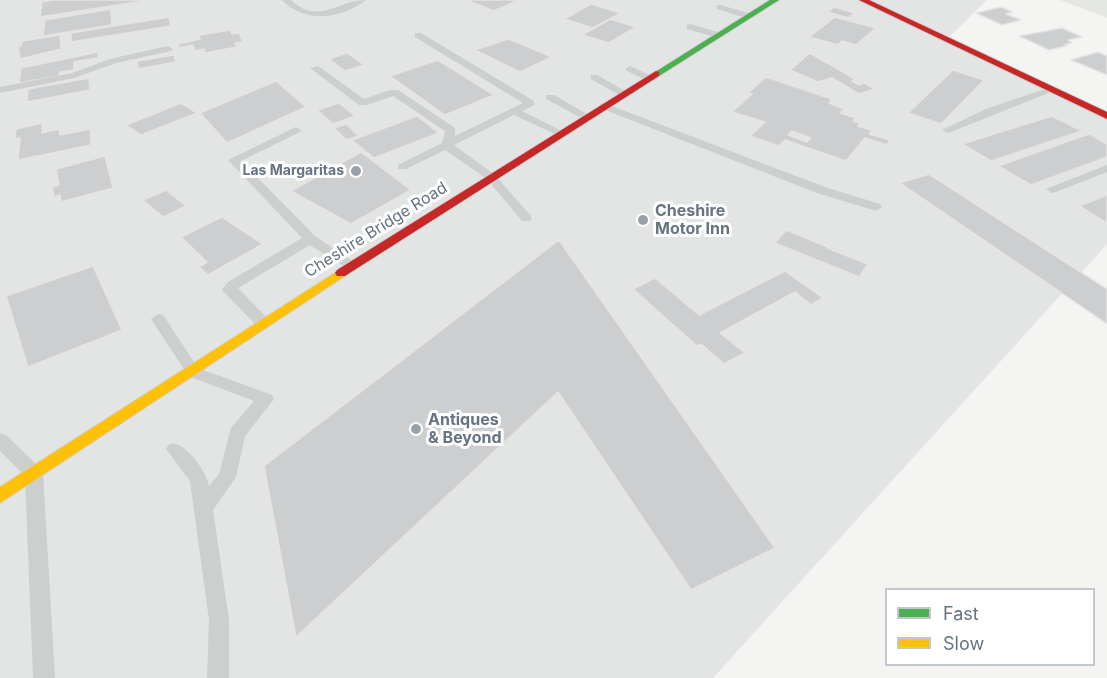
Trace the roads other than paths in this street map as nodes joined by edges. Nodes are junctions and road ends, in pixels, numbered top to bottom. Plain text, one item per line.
1 (286, 0) edge
2 (362, 0) edge
3 (775, 0) edge
4 (862, 0) edge
5 (720, 7) dead end
6 (749, 16) junction
7 (690, 27) dead end
8 (418, 35) dead end
9 (718, 35) junction
10 (168, 49) dead end
11 (315, 68) dead end
12 (630, 69) dead end
13 (594, 77) dead end
14 (650, 78) junction
15 (0, 90) edge
16 (1051, 90) junction
17 (625, 94) junction
18 (550, 97) dead end
19 (604, 106) junction
20 (514, 111) junction
21 (1107, 116) edge
22 (587, 117) junction
23 (296, 130) dead end
24 (947, 130) dead end
25 (561, 133) junction
26 (447, 146) junction
27 (402, 167) dead end
28 (1107, 168) edge
29 (491, 177) junction
30 (1052, 189) dead end
31 (876, 207) dead end
32 (526, 218) dead end
33 (310, 238) junction
34 (351, 264) junction
35 (158, 318) dead end
36 (262, 322) junction
37 (190, 369) junction
38 (0, 440) edge
39 (175, 449) dead end
40 (34, 473) junction
41 (0, 495) edge
42 (203, 508) junction
43 (44, 678) edge
44 (218, 678) edge

1 - 2 lane
3 - 6 main road, Cheshire Bridge Road
4 - 16 main road
5 - 6 lane
6 - 9 main road, Cheshire Bridge Road
7 - 9 lane
8 - 20 lane
9 - 14 main road, Cheshire Bridge Road
10 - 15 lane
11 - 26 lane
12 - 14 lane
13 - 17 lane
14 - 17 main road, Cheshire Bridge Road
16 - 21 main road
16 - 24 lane
17 - 19 main road, Cheshire Bridge Road
18 - 22 lane
19 - 22 main road, Cheshire Bridge Road
19 - 31 lane
20 - 25 lane
20 - 26 lane
22 - 25 main road, Cheshire Bridge Road
23 - 33 lane
25 - 29 main road, Cheshire Bridge Road
26 - 27 lane
26 - 29 lane
28 - 30 lane
29 - 32 lane
29 - 34 main road, Cheshire Bridge Road
33 - 34 lane
33 - 36 lane
34 - 36 main road, Cheshire Bridge Road
35 - 37 lane
36 - 37 main road, Cheshire Bridge Road
37 - 40 main road, Cheshire Bridge Road
37 - 42 lane
38 - 40 lane
39 - 42 lane
40 - 41 main road, Cheshire Bridge Road
40 - 43 lane
42 - 44 lane

